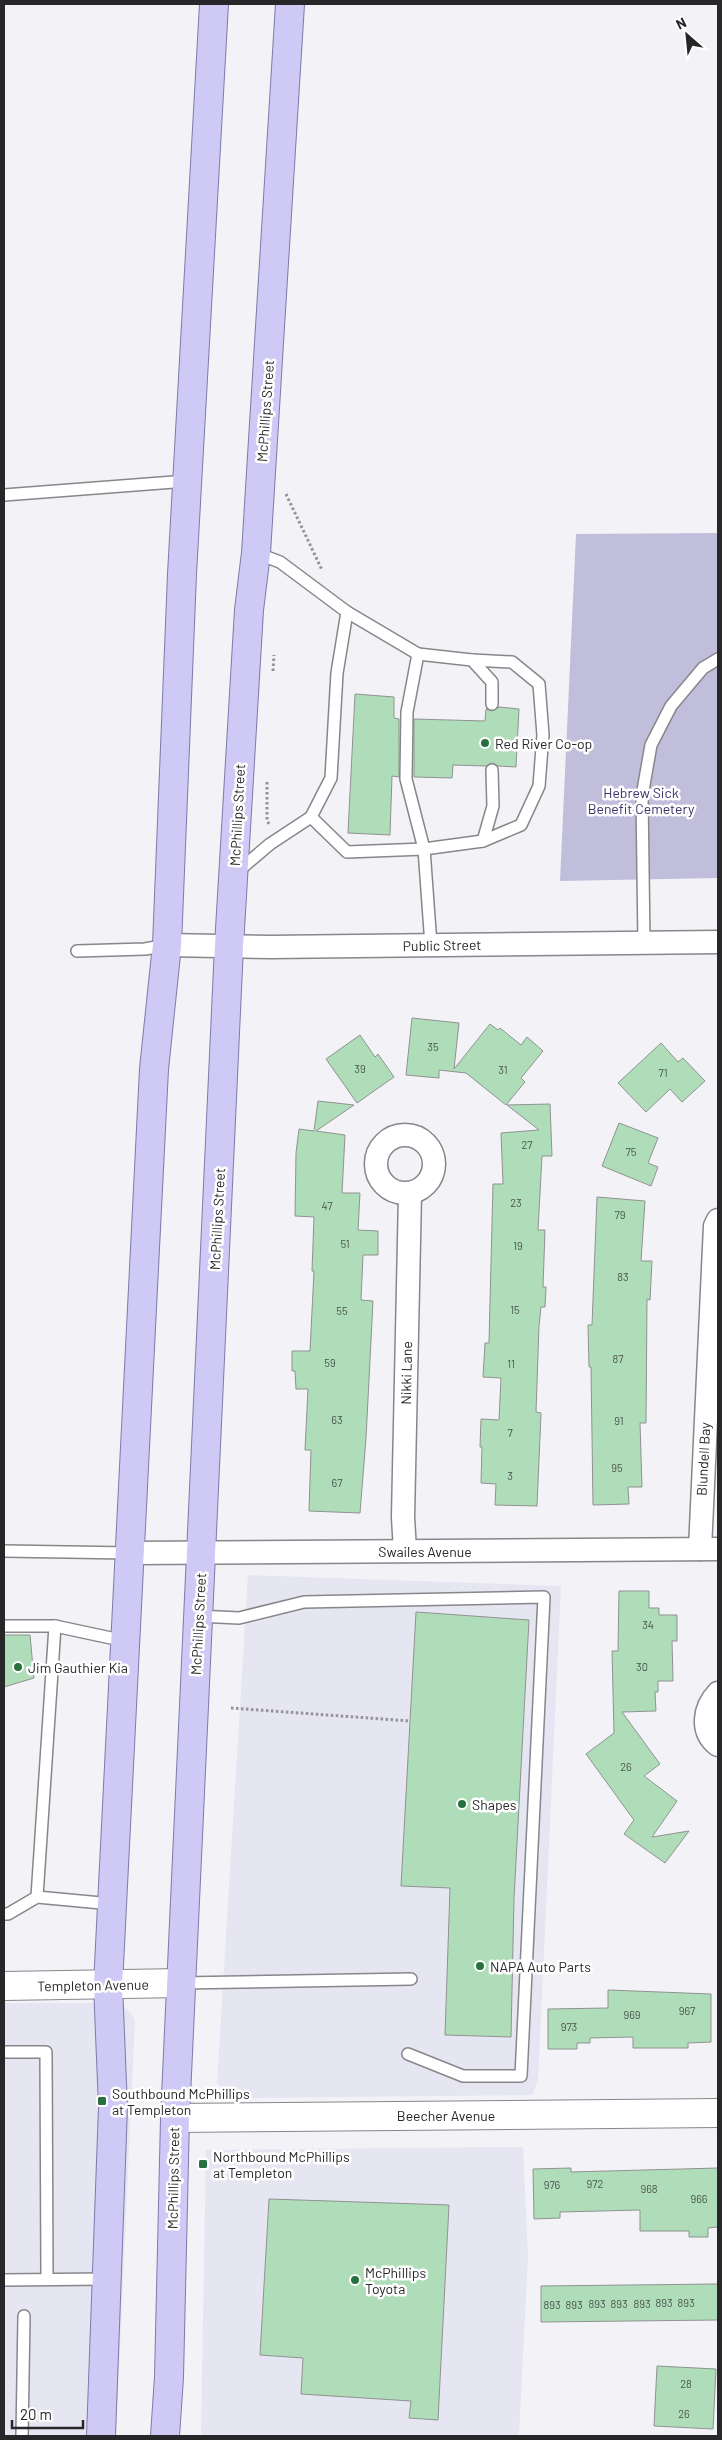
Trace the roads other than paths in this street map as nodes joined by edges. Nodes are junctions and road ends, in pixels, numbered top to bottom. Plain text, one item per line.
1 (214, 4) edge
2 (290, 4) edge
3 (188, 481) junction
4 (4, 495) edge
5 (256, 553) junction
6 (348, 612) junction
7 (418, 654) junction
8 (718, 659) edge
9 (472, 660) junction
10 (492, 704) dead end
11 (492, 770) dead end
12 (310, 817) junction
13 (483, 841) junction
14 (424, 849) junction
15 (234, 875) junction
16 (718, 942) edge
17 (644, 943) junction
18 (167, 944) junction
19 (431, 945) junction
20 (229, 946) junction
21 (77, 951) dead end
22 (410, 1194) dead end
23 (718, 1220) edge
24 (713, 1361) edge
25 (709, 1549) edge
26 (4, 1551) edge
27 (405, 1551) junction
28 (131, 1553) junction
29 (202, 1553) junction
30 (198, 1616) junction
31 (4, 1626) edge
32 (55, 1626) junction
33 (126, 1641) junction
34 (718, 1693) edge
35 (718, 1745) edge
36 (37, 1897) junction
37 (112, 1904) junction
38 (4, 1914) edge
39 (412, 1979) dead end
40 (182, 1983) junction
41 (108, 1985) junction
42 (4, 1986) edge
43 (4, 2052) edge
44 (408, 2054) dead end
45 (718, 2113) edge
46 (175, 2118) junction
47 (47, 2279) junction
48 (108, 2279) junction
49 (4, 2280) edge
50 (24, 2316) dead end
51 (22, 2436) edge
52 (101, 2436) edge
53 (165, 2436) edge

1 - 3 main road
2 - 5 main road, McPhillips Street
3 - 4 lane
3 - 18 main road
5 - 6 lane
5 - 15 main road, McPhillips Street
6 - 7 lane
6 - 12 lane
7 - 9 lane
7 - 14 lane
8 - 17 lane
9 - 10 lane
9 - 13 lane
11 - 13 lane
12 - 14 lane
12 - 15 lane
13 - 14 lane
14 - 19 lane
15 - 20 main road, McPhillips Street
16 - 17 street, Public Street
17 - 19 street, Public Street
18 - 20 street, Public Street
18 - 21 lane
18 - 28 main road
19 - 20 street, Public Street
20 - 29 main road, McPhillips Street
22 - 27 street, Nikki Lane
23 - 24 street, Blundell Bay
24 - 25 street, Blundell Bay
25 - 27 street, Swailes Avenue
26 - 28 lane
27 - 29 street, Swailes Avenue
28 - 29 street, Swailes Avenue
28 - 33 main road
29 - 30 main road, McPhillips Street
30 - 40 main road, McPhillips Street
30 - 44 lane
31 - 32 lane
32 - 33 lane
32 - 36 lane
33 - 37 main road
34 - 35 street
36 - 37 lane
36 - 38 lane
37 - 41 main road
39 - 40 lane
40 - 41 street, Templeton Avenue
40 - 46 main road, McPhillips Street
41 - 42 street, Templeton Avenue
41 - 48 main road
43 - 47 lane
45 - 46 street, Beecher Avenue
46 - 53 main road, McPhillips Street
47 - 48 lane
47 - 49 lane
48 - 52 main road
50 - 51 lane

